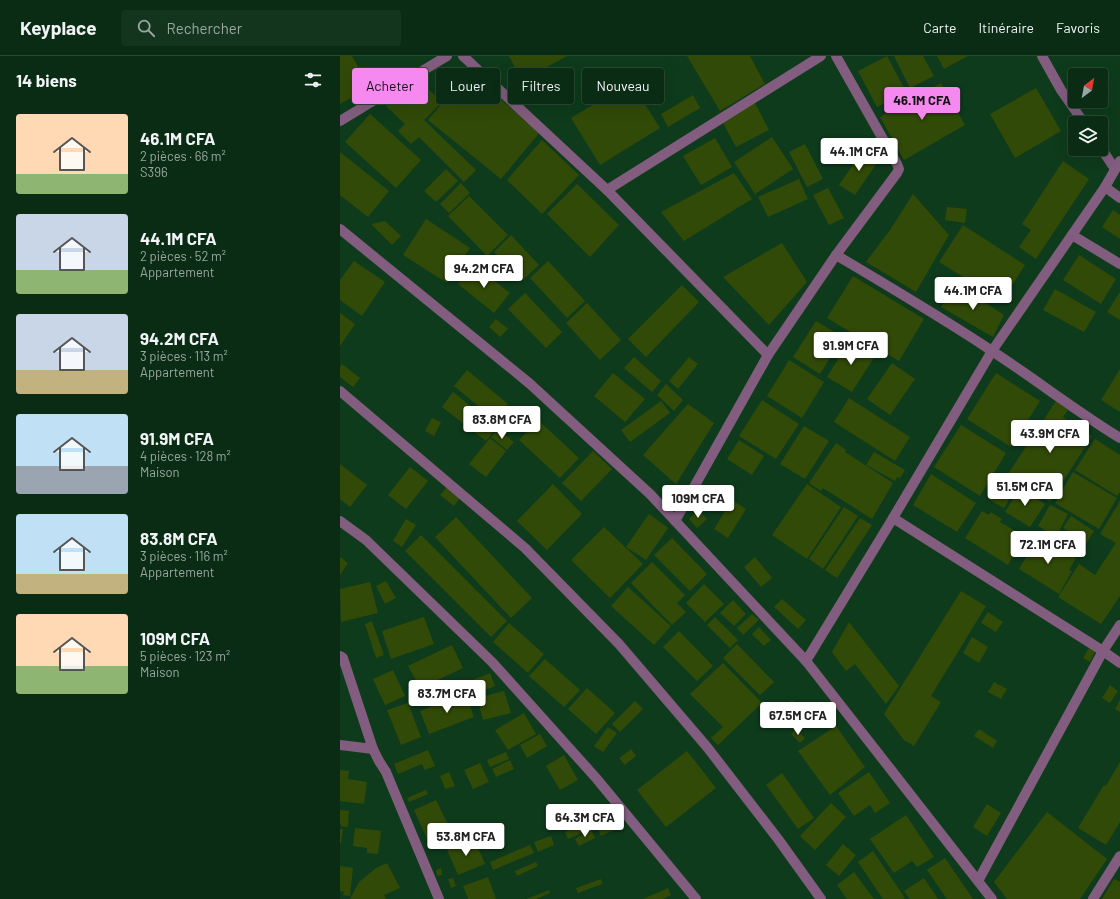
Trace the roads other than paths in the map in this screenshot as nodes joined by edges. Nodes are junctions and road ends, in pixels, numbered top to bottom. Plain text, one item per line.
1 (447, 56) edge
2 (463, 56) edge
3 (821, 56) edge
4 (836, 56) edge
5 (1042, 56) edge
6 (1079, 116) edge
7 (340, 121) edge
8 (1108, 155) edge
9 (1118, 165) edge
10 (1105, 187) junction
11 (607, 190) junction
12 (1120, 198) edge
13 (340, 229) edge
14 (1072, 235) junction
15 (836, 255) junction
16 (1120, 264) edge
17 (992, 351) junction
18 (768, 355) junction
19 (340, 391) edge
20 (1120, 438) edge
21 (893, 518) junction
22 (340, 521) edge
23 (675, 521) junction
24 (1120, 625) edge
25 (1103, 651) junction
26 (340, 656) edge
27 (806, 661) junction
28 (1120, 663) edge
29 (340, 745) edge
30 (373, 748) junction
31 (1120, 856) edge
32 (978, 881) junction
33 (439, 899) edge
34 (696, 899) edge
35 (821, 899) edge
36 (992, 899) edge
37 (1093, 899) edge

1 - 7 street
2 - 11 street
3 - 11 street
4 - 15 street
5 - 6 street
8 - 9 street
9 - 10 street
10 - 12 street
10 - 14 street
11 - 18 street
13 - 23 street
14 - 16 street
14 - 17 street
15 - 17 street
15 - 18 street
17 - 20 street
17 - 21 street
18 - 23 street
19 - 35 street
21 - 25 street
21 - 27 street
22 - 34 street
23 - 27 street
24 - 25 street
25 - 28 street
25 - 32 street
26 - 30 street
27 - 32 street
29 - 30 street
30 - 33 street
31 - 37 street
32 - 36 street

